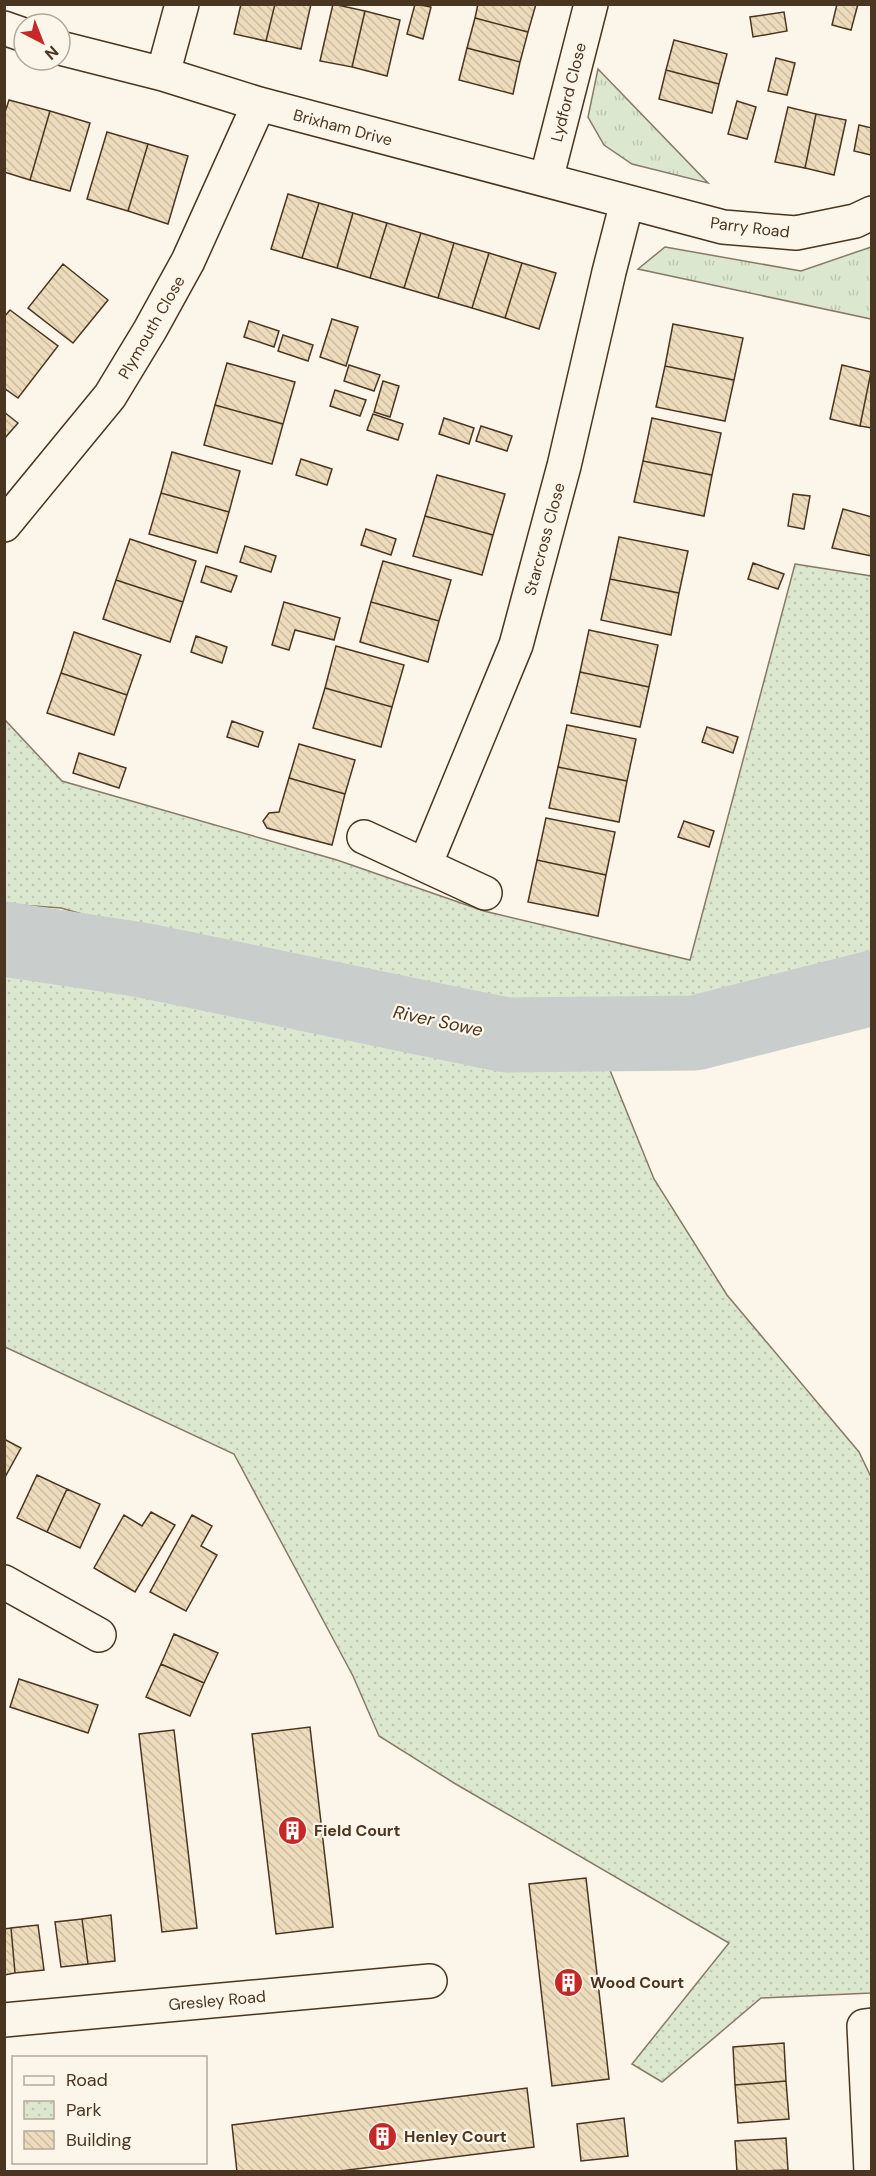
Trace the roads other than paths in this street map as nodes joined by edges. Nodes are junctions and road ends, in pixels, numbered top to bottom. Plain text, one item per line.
1 (182, 4) edge
2 (591, 4) edge
3 (72, 51) edge
4 (163, 74) junction
5 (259, 104) junction
6 (546, 180) junction
7 (627, 202) junction
8 (872, 213) edge
9 (4, 525) edge
10 (364, 837) dead end
11 (425, 865) junction
12 (485, 893) dead end
13 (4, 1582) edge
14 (99, 1635) dead end
15 (430, 1981) dead end
16 (4, 2020) edge
17 (872, 2025) edge
18 (871, 2172) edge

1 - 4 street
2 - 6 street, Lydford Close
3 - 4 street, Brixham Drive
4 - 5 street, Brixham Drive
5 - 6 street, Brixham Drive
5 - 9 street, Plymouth Close
6 - 7 street, Brixham Drive
7 - 8 street, Parry Road
7 - 11 street, Starcross Close
10 - 11 street
11 - 12 street
13 - 14 street
15 - 16 street, Gresley Road
17 - 18 street

